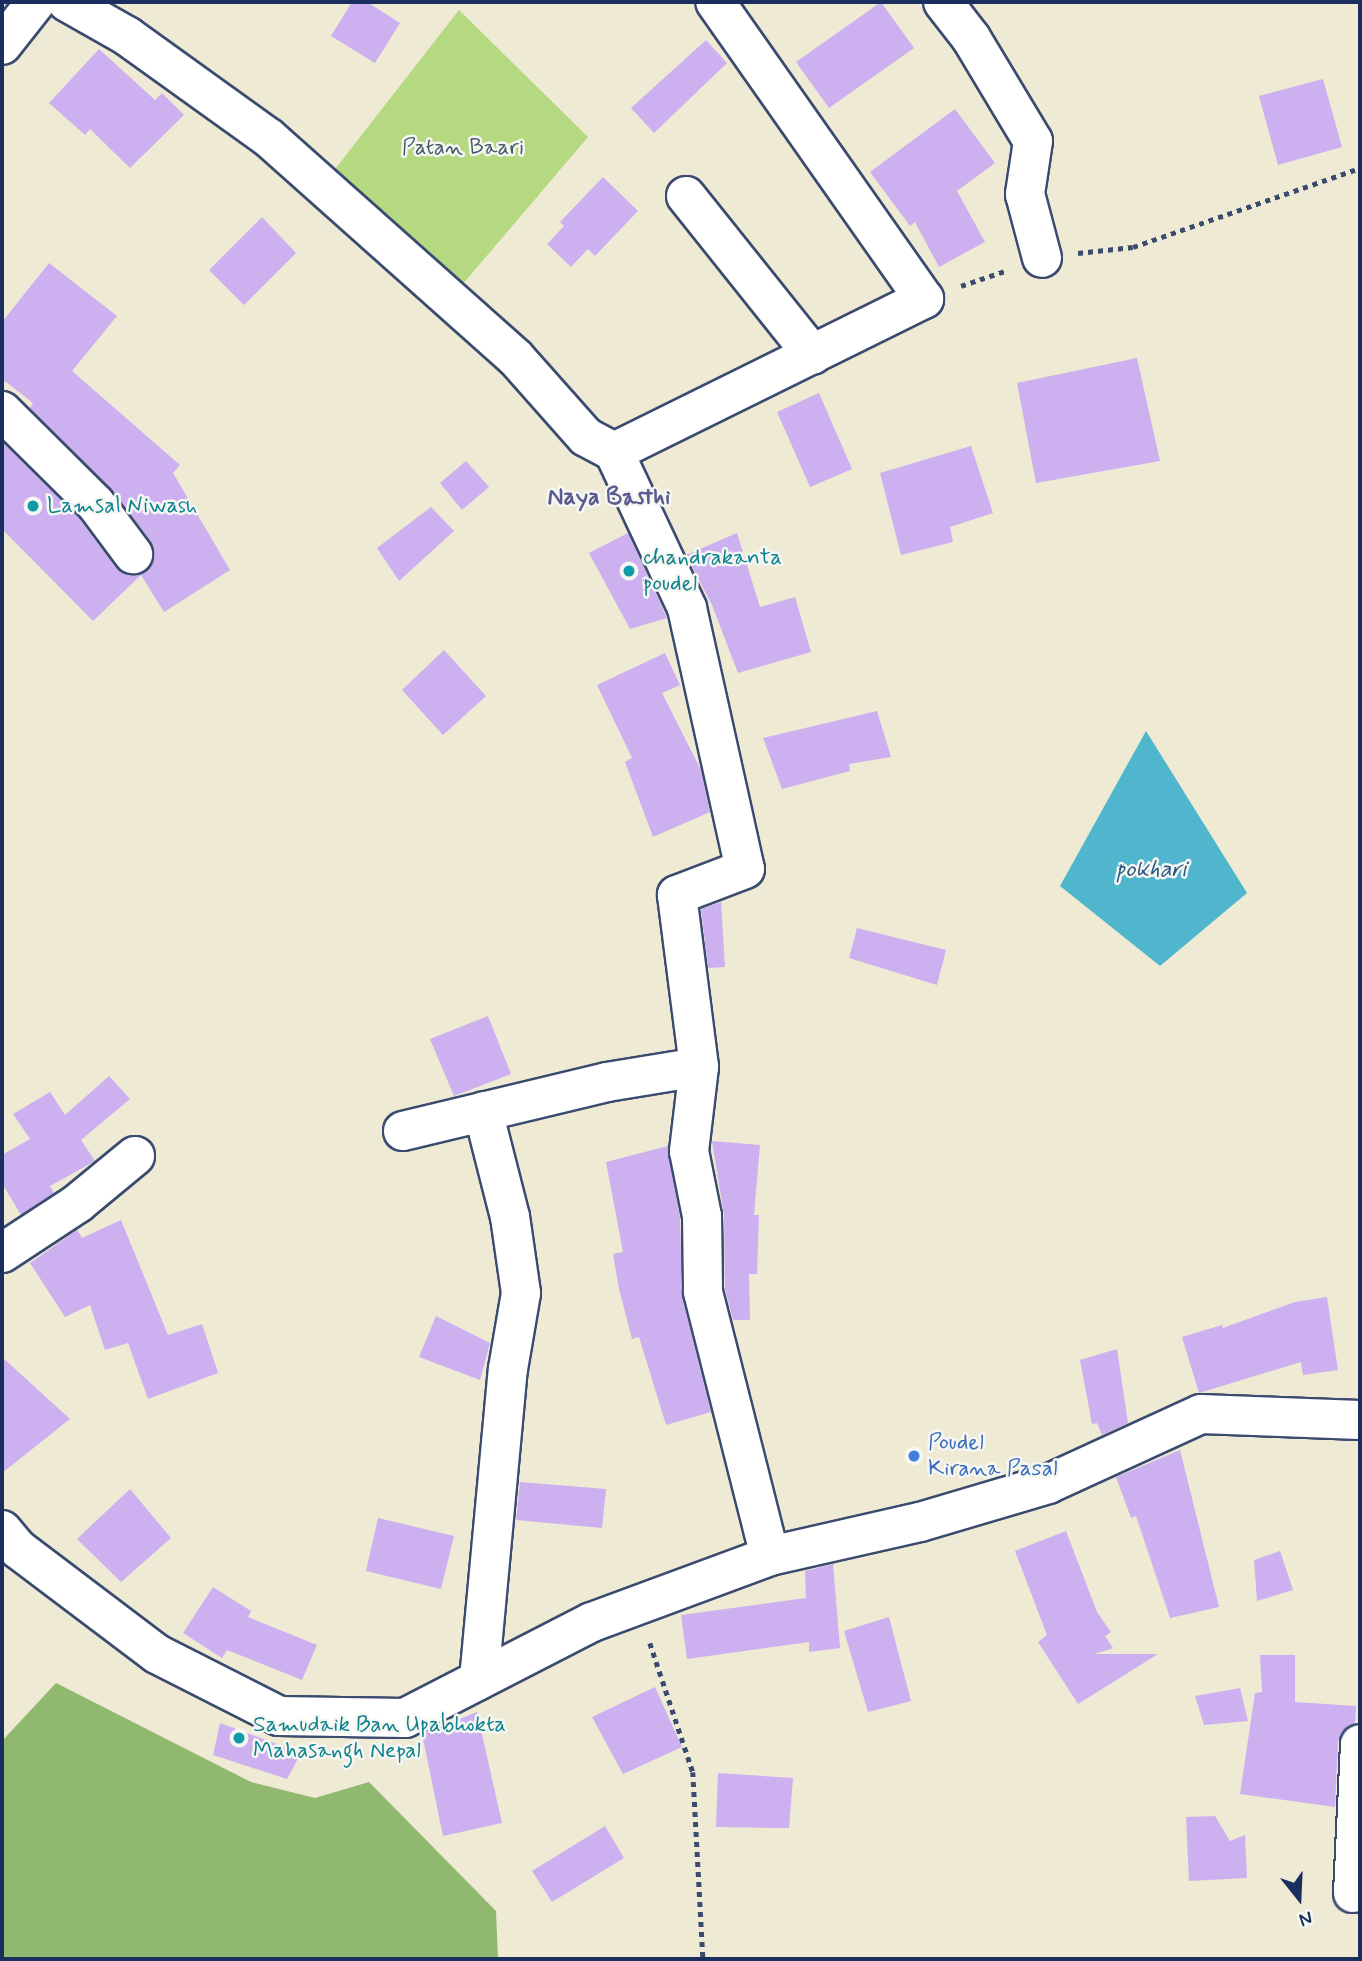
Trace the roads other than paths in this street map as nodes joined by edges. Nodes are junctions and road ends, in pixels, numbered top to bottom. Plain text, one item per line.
1 (36, 2) edge
2 (67, 2) edge
3 (715, 2) edge
4 (943, 2) edge
5 (2, 45) edge
6 (686, 196) dead end
7 (1042, 258) road end
8 (813, 355) junction
9 (2, 411) edge
10 (614, 452) junction
11 (133, 554) dead end
12 (699, 1067) junction
13 (483, 1111) junction
14 (403, 1131) dead end
15 (135, 1156) dead end
16 (2, 1253) edge
17 (1360, 1420) edge
18 (2, 1530) edge
19 (770, 1556) junction
20 (479, 1680) junction
21 (1360, 1744) edge
22 (1353, 1893) dead end

1 - 5 street
2 - 10 street
3 - 8 street
4 - 7 street
6 - 8 street
8 - 10 street
9 - 11 street
10 - 12 street
12 - 13 street
12 - 19 street
13 - 14 street
13 - 20 street
15 - 16 street
17 - 19 street
18 - 20 street
19 - 20 street
21 - 22 street

